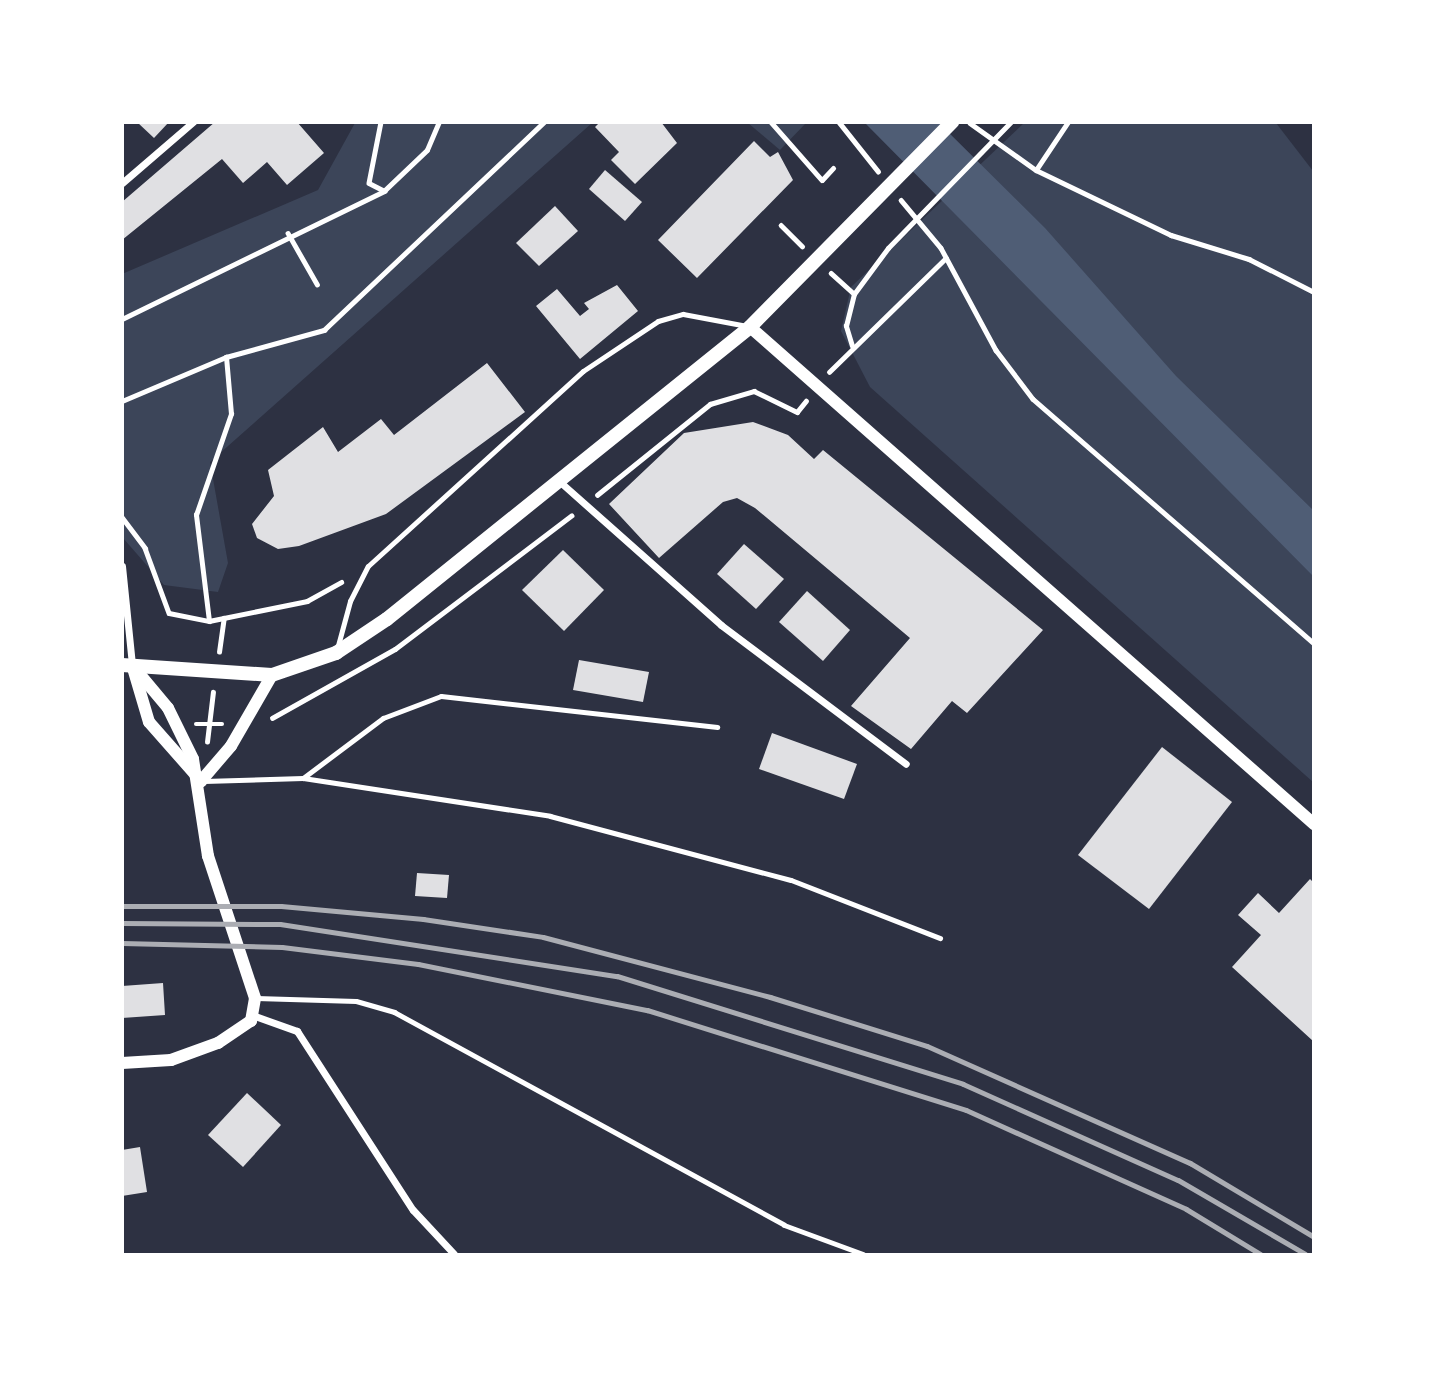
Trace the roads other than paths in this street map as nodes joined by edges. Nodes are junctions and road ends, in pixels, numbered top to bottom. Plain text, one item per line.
1 (194, 122) edge
2 (952, 122) edge
3 (122, 183) edge
4 (750, 327) junction
5 (559, 481) junction
6 (122, 566) edge
7 (122, 653) edge
8 (336, 653) junction
9 (127, 665) edge
10 (271, 675) junction
11 (717, 727) dead end
12 (906, 764) dead end
13 (303, 778) junction
14 (201, 781) junction
15 (1314, 824) edge
16 (940, 938) dead end
17 (255, 998) junction
18 (252, 1015) junction
19 (122, 1063) edge
20 (454, 1255) edge
21 (863, 1255) edge

1 - 3 street
2 - 4 main road
4 - 5 main road
4 - 8 lane
4 - 15 street
5 - 8 main road
5 - 12 street
6 - 9 street
7 - 9 street
8 - 10 main road
9 - 10 main road
9 - 14 street
9 - 14 street
10 - 14 street
11 - 13 lane
13 - 14 lane
13 - 16 lane
14 - 17 street
17 - 18 street
17 - 21 lane
18 - 19 street
18 - 20 street

